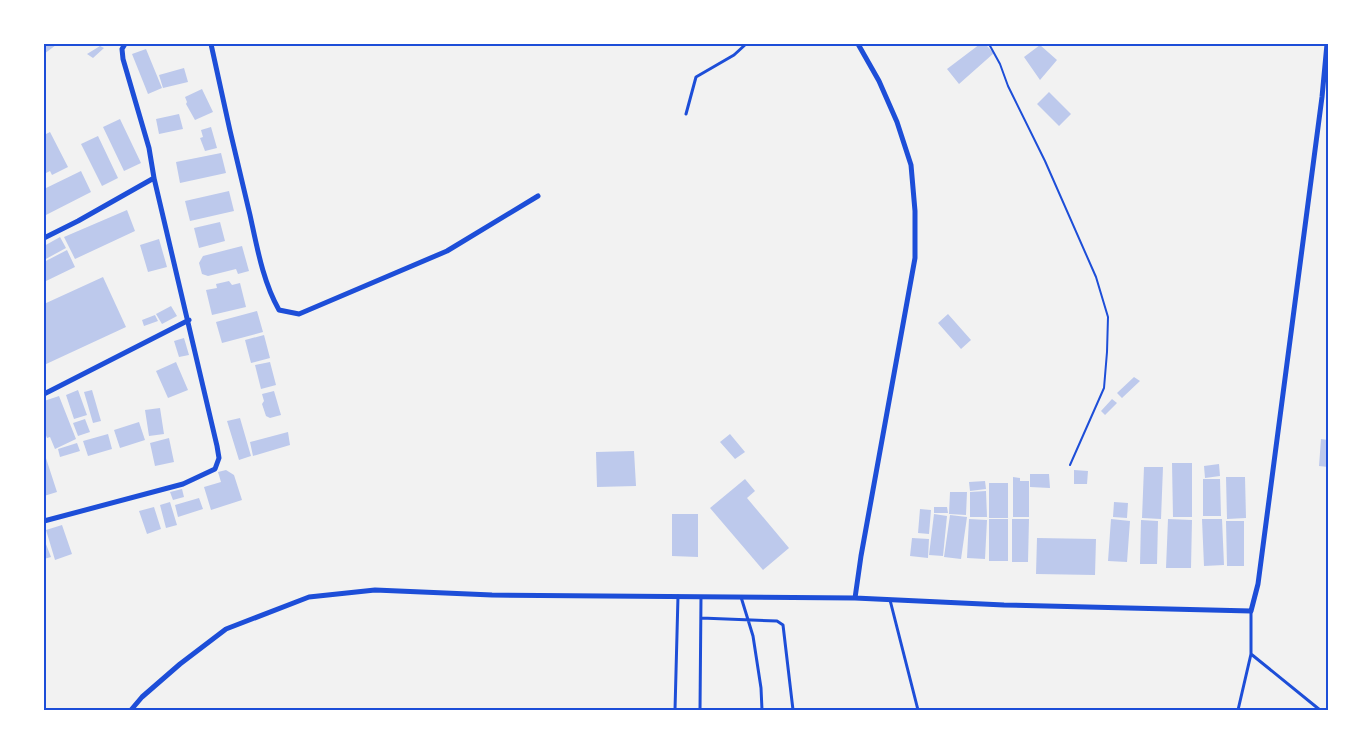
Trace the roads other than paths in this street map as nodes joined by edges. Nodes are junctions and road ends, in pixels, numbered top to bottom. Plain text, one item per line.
1 (125, 44) edge
2 (211, 44) edge
3 (746, 44) edge
4 (858, 44) edge
5 (1327, 44) edge
6 (686, 114) dead end
7 (154, 178) junction
8 (538, 196) dead end
9 (44, 238) edge
10 (188, 320) junction
11 (44, 394) edge
12 (44, 521) edge
13 (678, 596) junction
14 (702, 596) junction
15 (740, 597) junction
16 (855, 598) junction
17 (890, 600) junction
18 (1251, 611) junction
19 (701, 618) junction
20 (748, 620) junction
21 (1251, 654) junction
22 (131, 710) edge
23 (675, 710) edge
24 (700, 710) edge
25 (762, 710) edge
26 (793, 710) edge
27 (918, 710) edge
28 (1238, 710) edge
29 (1320, 710) edge

1 - 7 street
2 - 8 street
3 - 6 lane
4 - 16 street
5 - 18 street
7 - 9 street
7 - 10 street
10 - 11 street
10 - 12 street
13 - 14 street
13 - 22 street
13 - 23 lane
14 - 15 street
14 - 19 lane
15 - 16 street
15 - 20 lane
16 - 17 street
17 - 18 street
17 - 27 lane
18 - 21 lane
19 - 20 lane
19 - 24 lane
20 - 25 lane
20 - 26 lane
21 - 28 lane
21 - 29 lane

